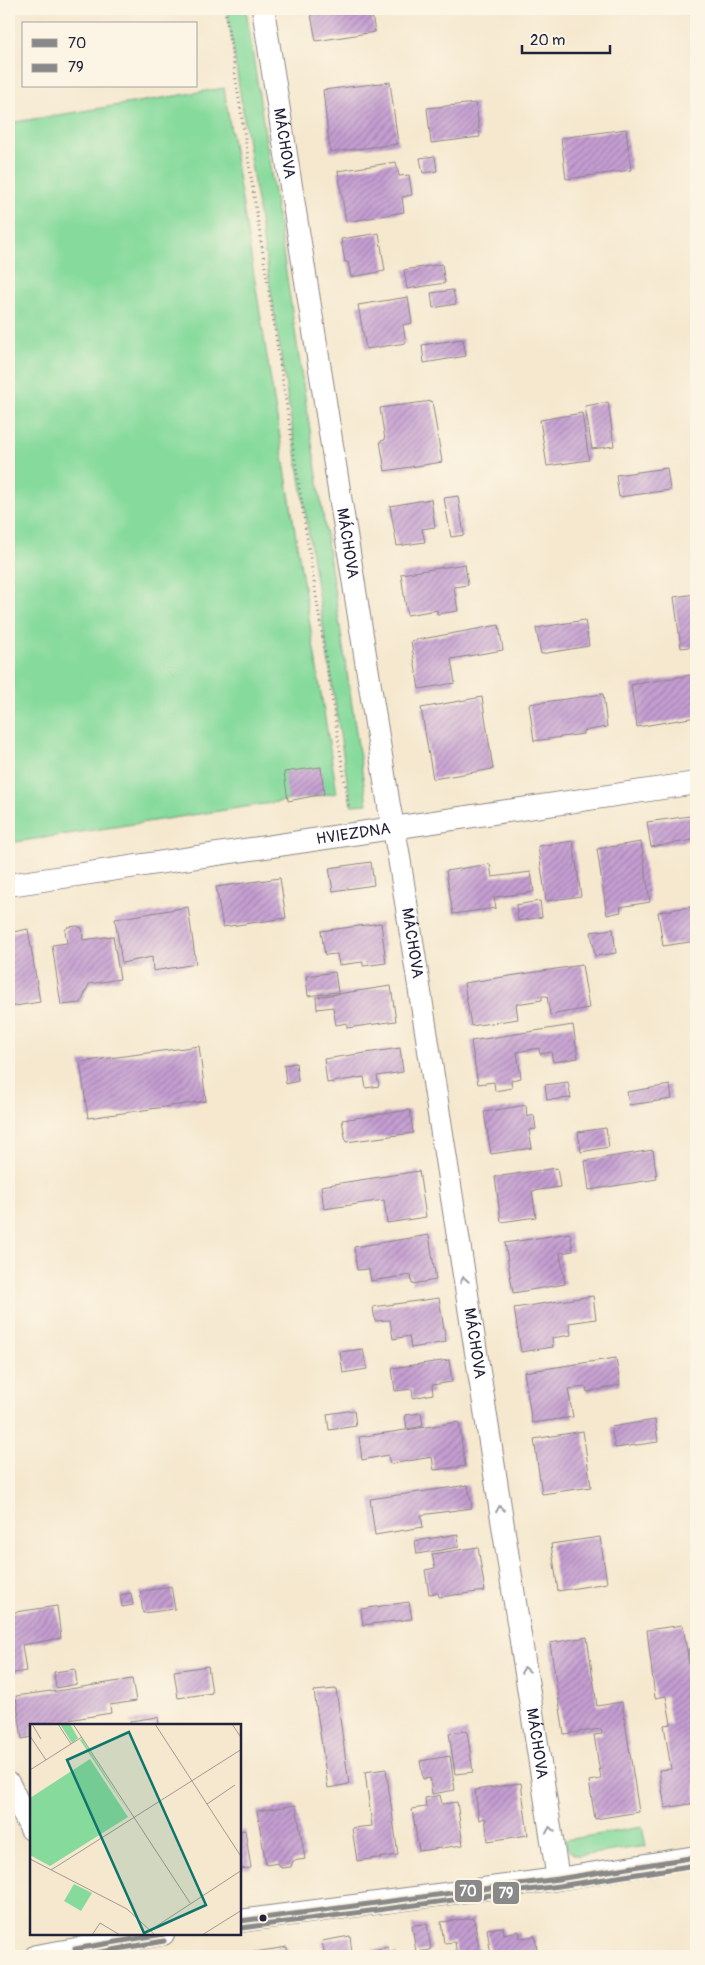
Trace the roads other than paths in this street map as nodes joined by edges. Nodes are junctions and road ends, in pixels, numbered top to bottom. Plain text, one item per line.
1 (263, 9) edge
2 (696, 783) edge
3 (394, 829) junction
4 (9, 885) edge
5 (9, 1784) edge
6 (30, 1827) edge
7 (696, 1857) edge
8 (558, 1879) junction
9 (241, 1921) edge
10 (156, 1935) edge
11 (74, 1946) edge
12 (36, 1956) edge

1 - 3 street, MÁCHOVA
2 - 3 street, HVIEZDNA
3 - 4 street, HVIEZDNA
8 -> 3 street, MÁCHOVA
5 - 6 street
7 - 8 street
8 - 9 street
10 - 11 street
11 - 12 street

